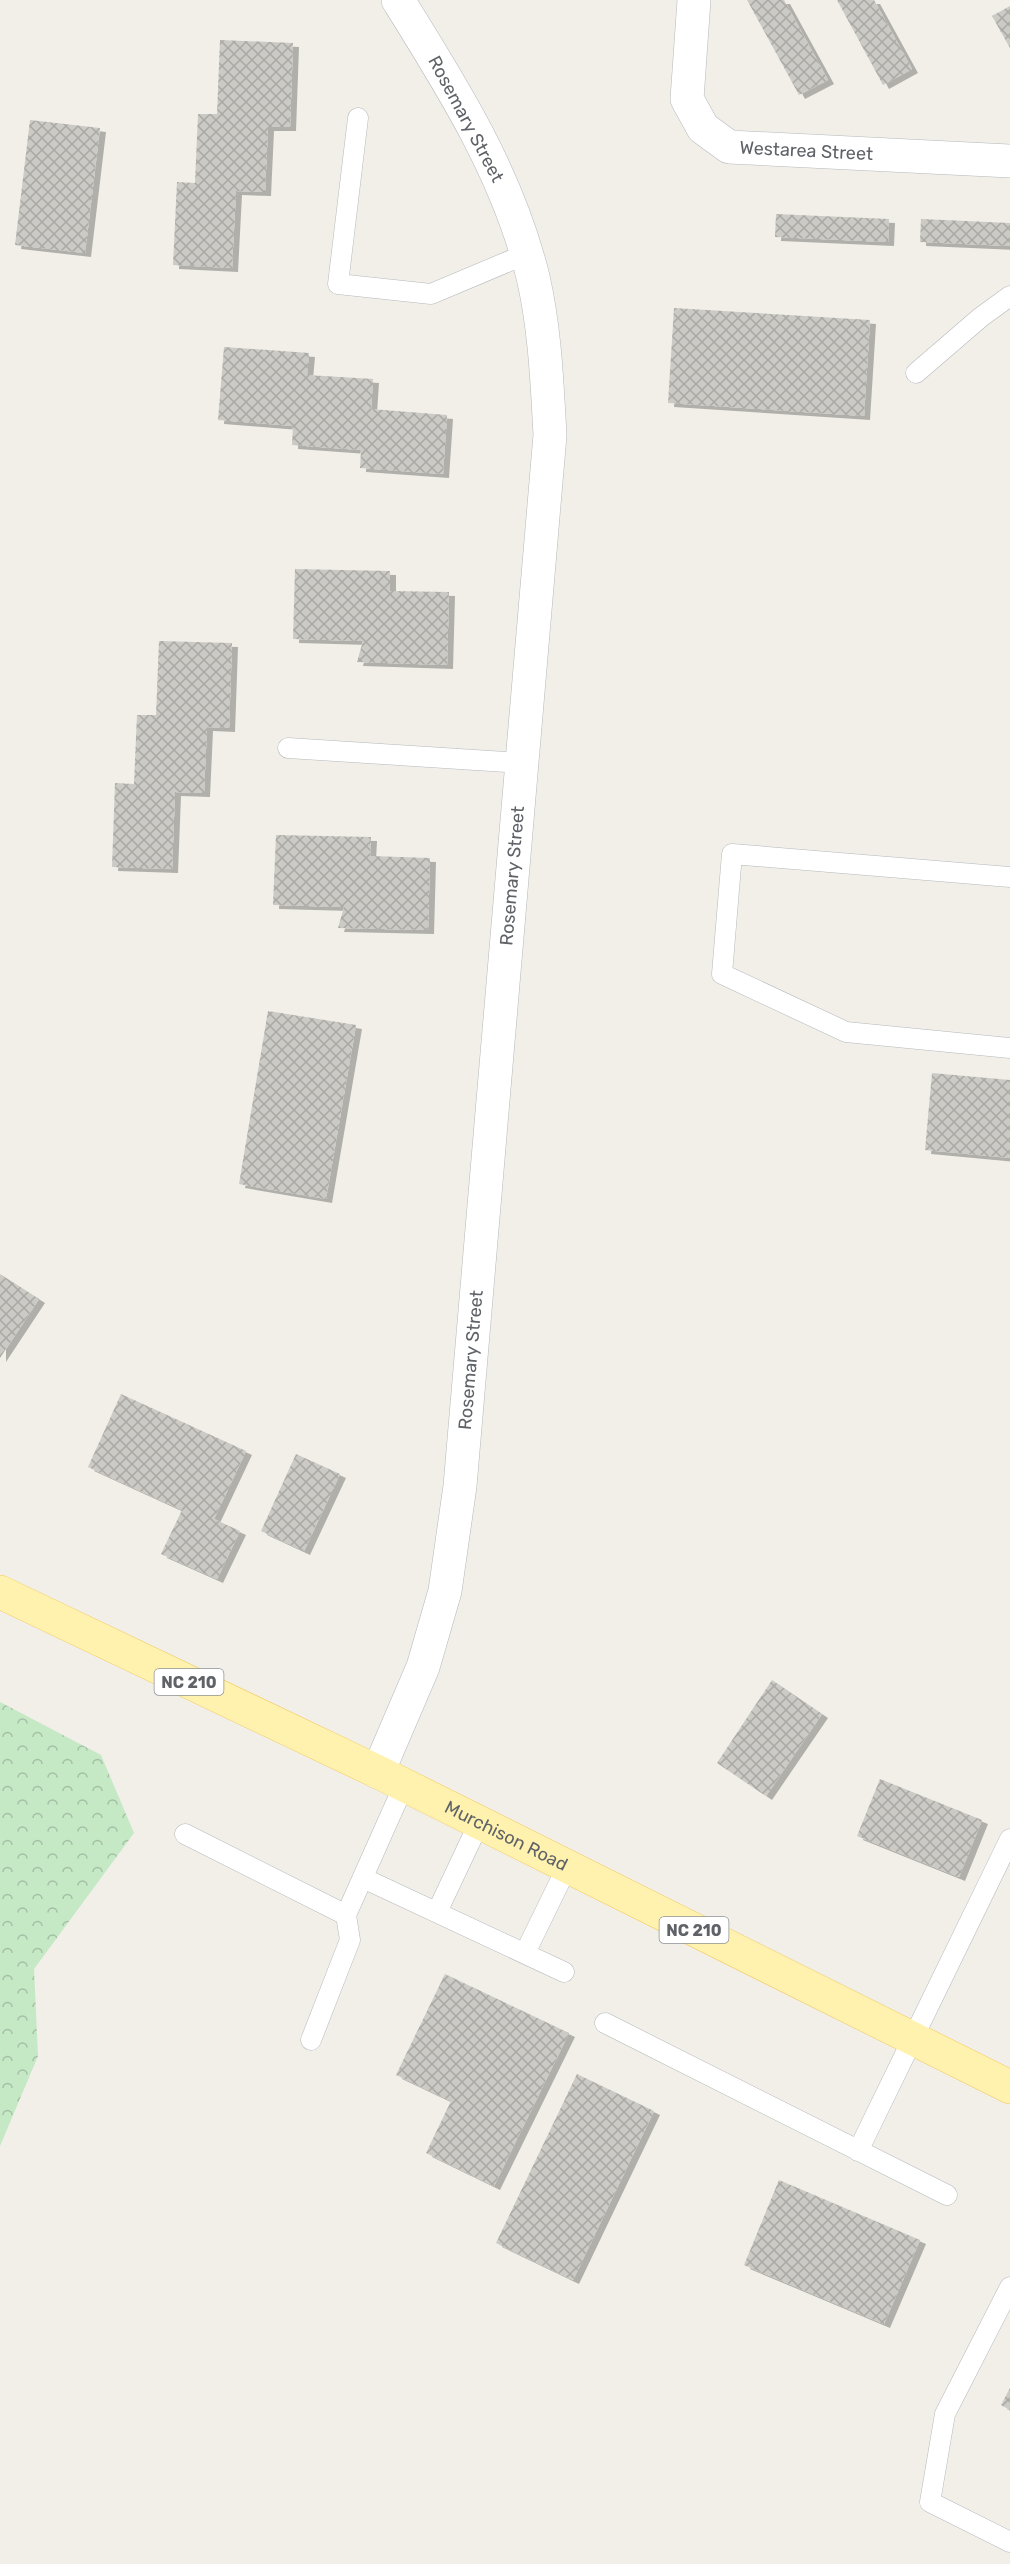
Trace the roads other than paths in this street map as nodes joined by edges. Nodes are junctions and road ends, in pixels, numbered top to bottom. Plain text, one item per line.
1 (398, 0) edge
2 (694, 0) edge
3 (358, 118) dead end
4 (1010, 161) edge
5 (526, 254) junction
6 (1010, 296) edge
7 (916, 373) dead end
8 (288, 747) dead end
9 (522, 763) junction
10 (1010, 877) edge
11 (1010, 1048) edge
12 (0, 1592) edge
13 (391, 1779) junction
14 (479, 1823) junction
15 (185, 1834) dead end
16 (1010, 1839) edge
17 (567, 1867) junction
18 (363, 1878) junction
19 (437, 1912) junction
20 (346, 1915) junction
21 (525, 1953) junction
22 (564, 1972) dead end
23 (605, 2022) dead end
24 (913, 2039) junction
25 (311, 2040) dead end
26 (1010, 2087) edge
27 (858, 2151) junction
28 (947, 2195) dead end
29 (1010, 2287) edge
30 (1010, 2542) edge

1 - 5 street, Rosemary Street
2 - 4 street, Westarea Street
3 - 5 lane
5 - 9 street, Rosemary Street
6 - 7 lane
8 - 9 lane
9 - 13 street, Rosemary Street
10 - 11 lane
12 - 13 main road, Murchison Road / NC 210
13 - 14 main road, Murchison Road / NC 210
13 - 18 lane
14 - 17 main road, Murchison Road / NC 210
14 - 19 lane
15 - 20 lane
16 - 24 lane
17 - 21 lane
17 - 24 main road, Murchison Road / NC 210
18 - 19 lane
18 - 20 lane
19 - 21 lane
20 - 25 lane
21 - 22 lane
23 - 27 lane
24 - 26 main road, Murchison Road / NC 210
24 - 27 lane
27 - 28 lane
29 - 30 lane

